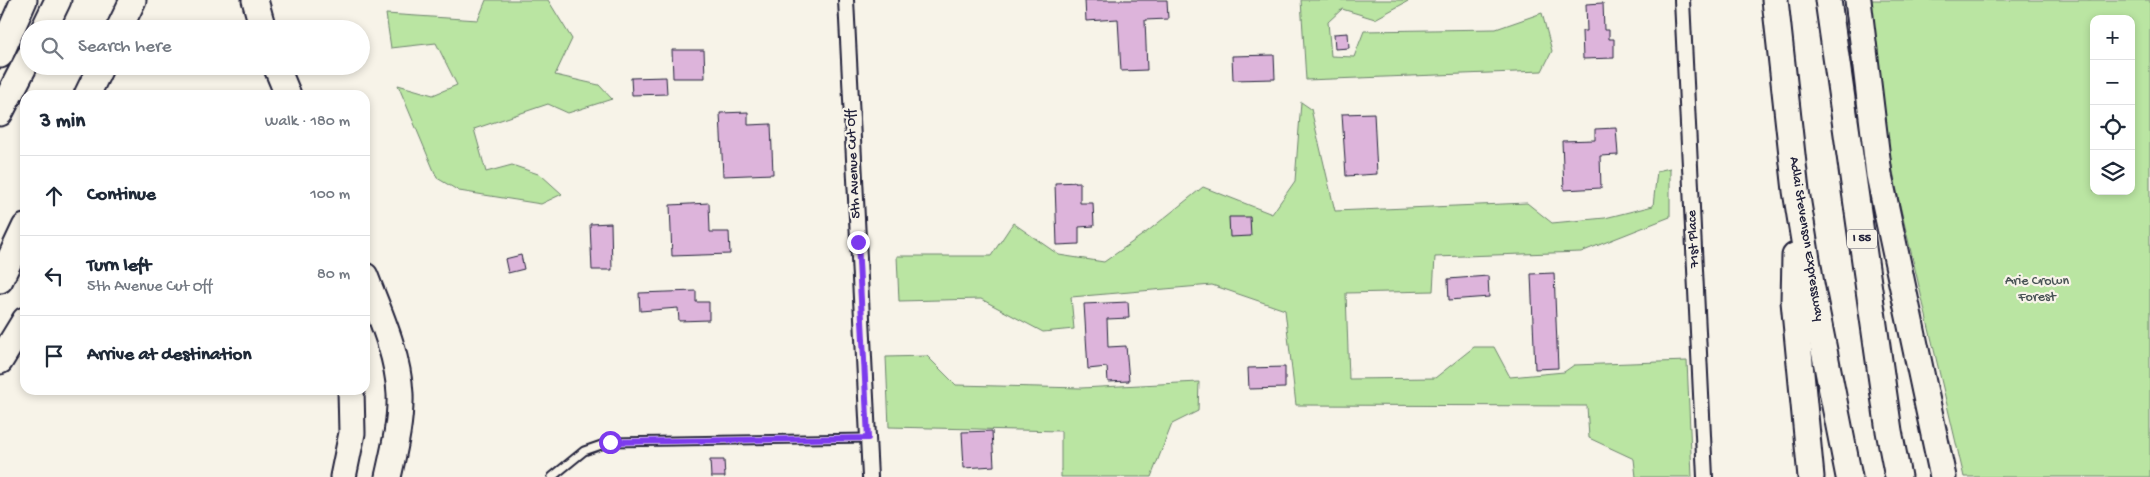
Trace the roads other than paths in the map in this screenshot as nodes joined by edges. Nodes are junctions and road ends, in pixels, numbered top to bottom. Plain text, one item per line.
1 (24, 0) edge
2 (58, 0) edge
3 (133, 0) edge
4 (255, 0) edge
5 (846, 0) edge
6 (1682, 0) edge
7 (1775, 0) edge
8 (1828, 0) edge
9 (1858, 0) edge
10 (48, 20) edge
11 (123, 20) edge
12 (260, 20) edge
13 (0, 56) edge
14 (20, 74) edge
15 (97, 75) edge
16 (280, 75) edge
17 (89, 90) edge
18 (286, 90) edge
19 (0, 113) edge
20 (1796, 191) junction
21 (20, 238) edge
22 (0, 280) edge
23 (370, 289) edge
24 (20, 328) edge
25 (5, 353) edge
26 (351, 395) edge
27 (868, 438) junction
28 (1942, 474) edge
29 (343, 477) edge
30 (388, 477) edge
31 (552, 477) edge
32 (870, 477) edge
33 (1705, 477) edge
34 (1811, 477) edge
35 (1849, 477) edge
36 (1898, 477) edge

1 - 13 highway
2 - 10 highway
3 - 11 highway
4 - 12 highway
5 - 27 street, 5th Avenue Cut Off
6 - 33 street, 71st Place
7 - 20 highway, Adlai Stevenson Expressway
8 - 36 highway, I 55
9 - 28 highway
14 - 19 highway
15 - 17 highway
16 - 18 highway
20 - 34 highway
20 - 35 highway, Adlai Stevenson Expressway
21 - 22 highway
23 - 30 highway
24 - 25 highway
26 - 29 highway
27 - 31 lane
27 - 32 street, 5th Avenue Cut Off

